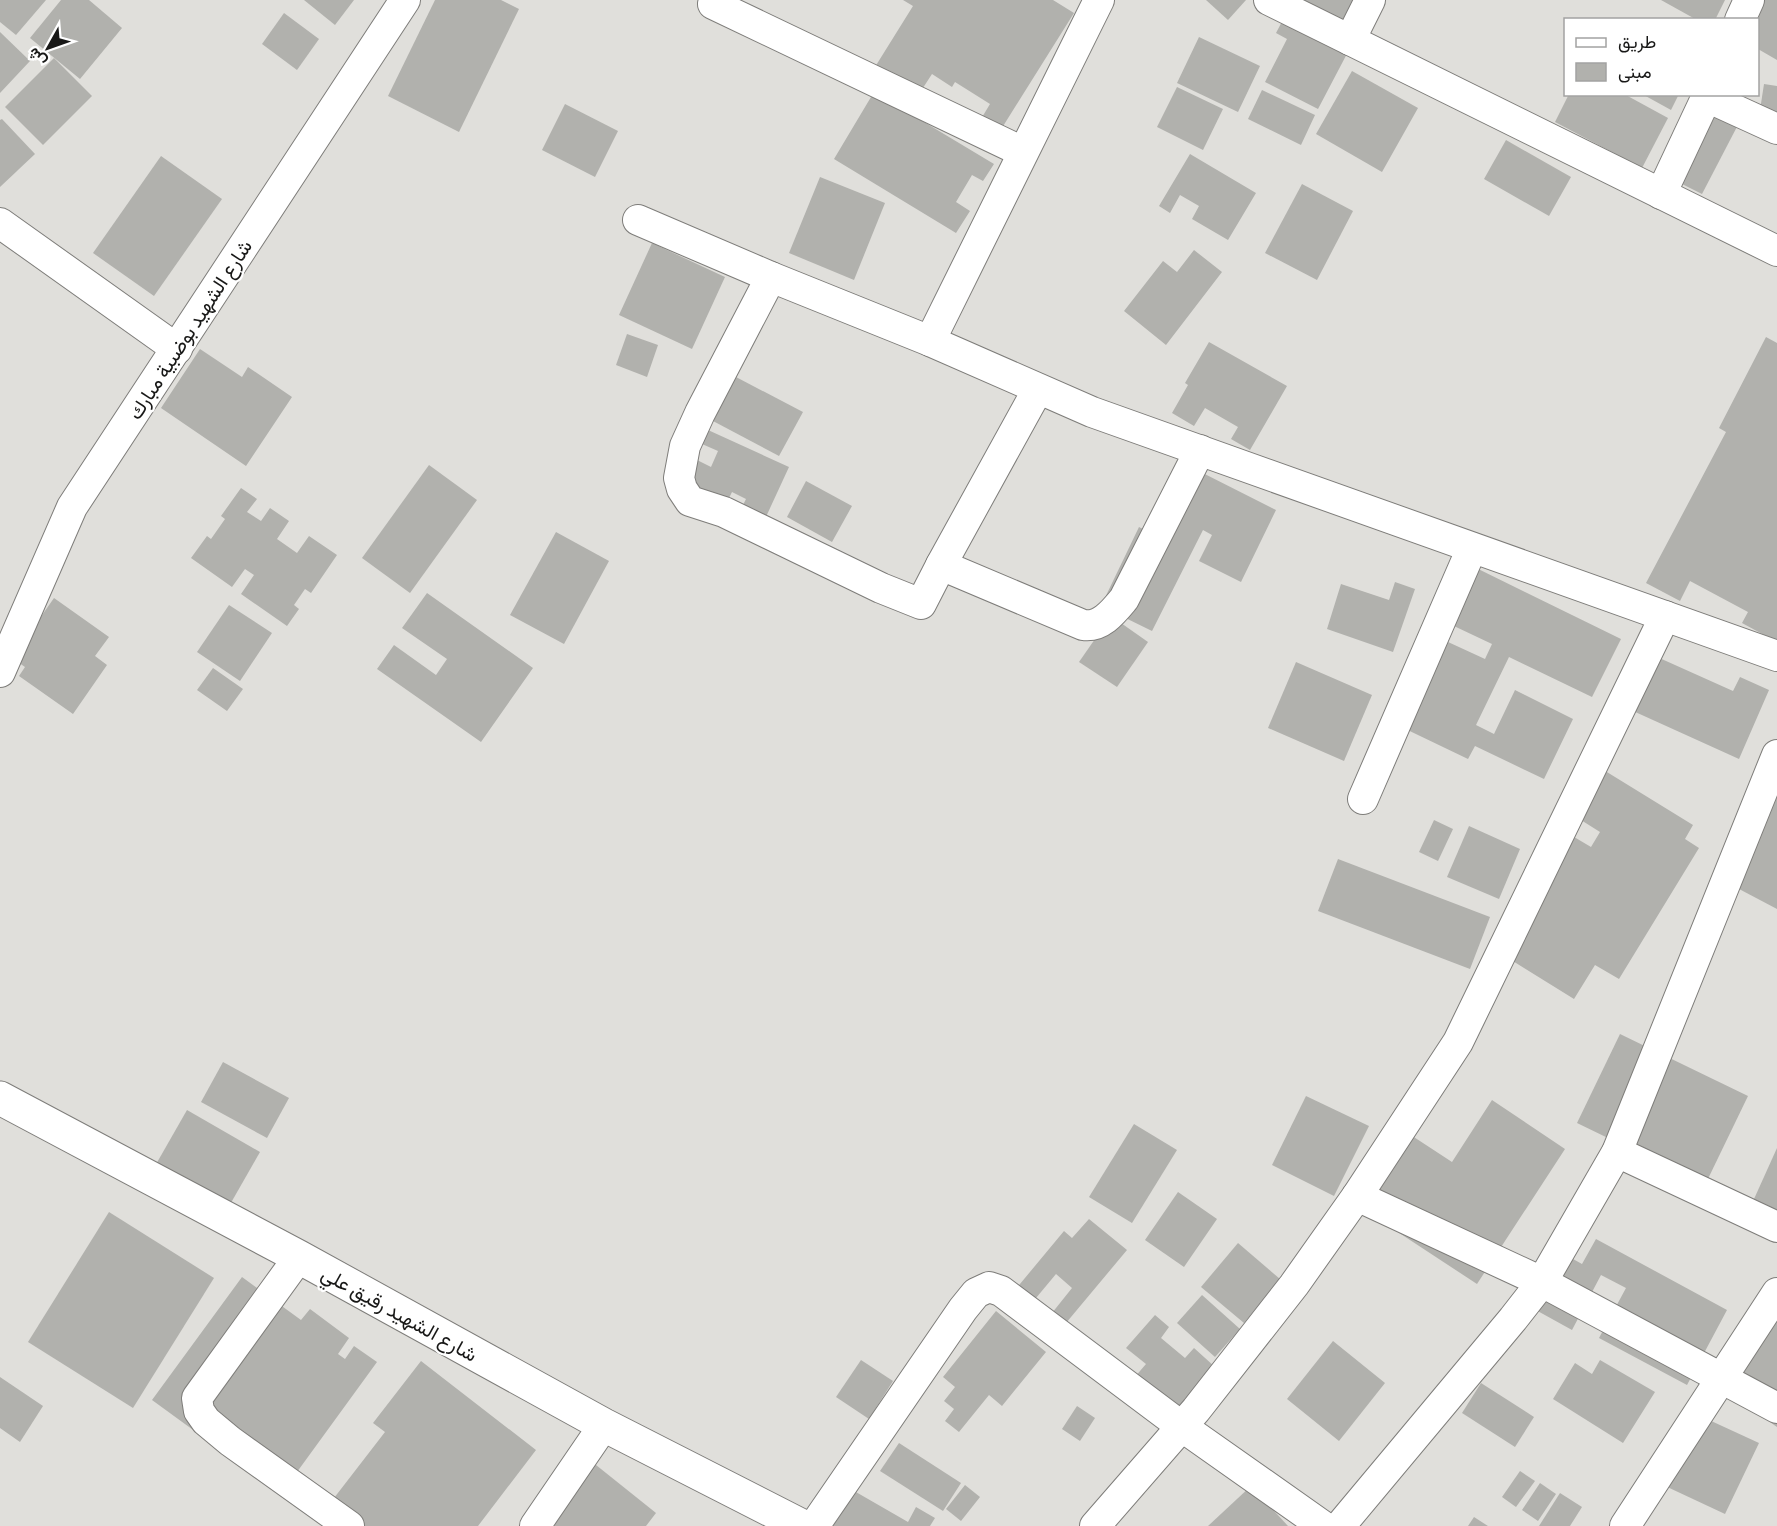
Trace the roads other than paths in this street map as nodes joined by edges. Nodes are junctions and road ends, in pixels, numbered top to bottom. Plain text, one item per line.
1 (405, 0) edge
2 (1099, 0) edge
3 (1269, 0) edge
4 (1370, 0) edge
5 (1749, 0) edge
6 (713, 4) dead end
7 (1741, 18) edge
8 (1350, 40) junction
9 (1708, 96) edge
10 (1777, 129) edge
11 (1023, 152) junction
12 (1660, 194) junction
13 (638, 220) dead end
14 (0, 223) edge
15 (1777, 251) edge
16 (771, 277) junction
17 (930, 341) junction
18 (177, 350) junction
19 (1038, 389) junction
20 (1200, 450) junction
21 (1472, 548) junction
22 (940, 565) junction
23 (1665, 616) junction
24 (1777, 656) edge
25 (0, 672) edge
26 (1777, 755) edge
27 (1363, 799) dead end
28 (0, 1098) edge
29 (1617, 1152) junction
30 (1357, 1196) junction
31 (1777, 1227) edge
32 (299, 1257) junction
33 (1542, 1282) junction
34 (1777, 1293) edge
35 (1721, 1378) junction
36 (1777, 1407) edge
37 (604, 1425) junction
38 (1181, 1426) junction
39 (349, 1526) edge
40 (535, 1526) edge
41 (802, 1526) edge
42 (814, 1526) edge
43 (1095, 1526) edge
44 (1323, 1526) edge
45 (1340, 1526) edge
46 (1625, 1526) edge

1 - 18 street, شارع الشهيد بوضبية مبارك
2 - 11 street
3 - 8 street
4 - 8 street
5 - 7 street
6 - 11 street
8 - 12 street
9 - 10 street
9 - 12 street
11 - 17 street
12 - 15 street
13 - 16 street
14 - 18 street
16 - 17 street
16 - 22 street
17 - 19 street
18 - 25 street, شارع الشهيد بوضبية مبارك
19 - 20 street
19 - 22 street
20 - 21 street
20 - 22 street
21 - 23 street
21 - 27 street
23 - 24 street
23 - 30 street
26 - 29 street
28 - 32 street, شارع الشهيد رقيق علي
29 - 31 street
29 - 33 street
30 - 33 street
30 - 38 street
32 - 37 street, شارع الشهيد رقيق علي
32 - 39 street
33 - 35 street
33 - 45 street
34 - 35 street
35 - 36 street
35 - 46 street
37 - 40 street
37 - 41 street, شارع الشهيد رقيق علي
38 - 42 street
38 - 43 street
38 - 44 street

